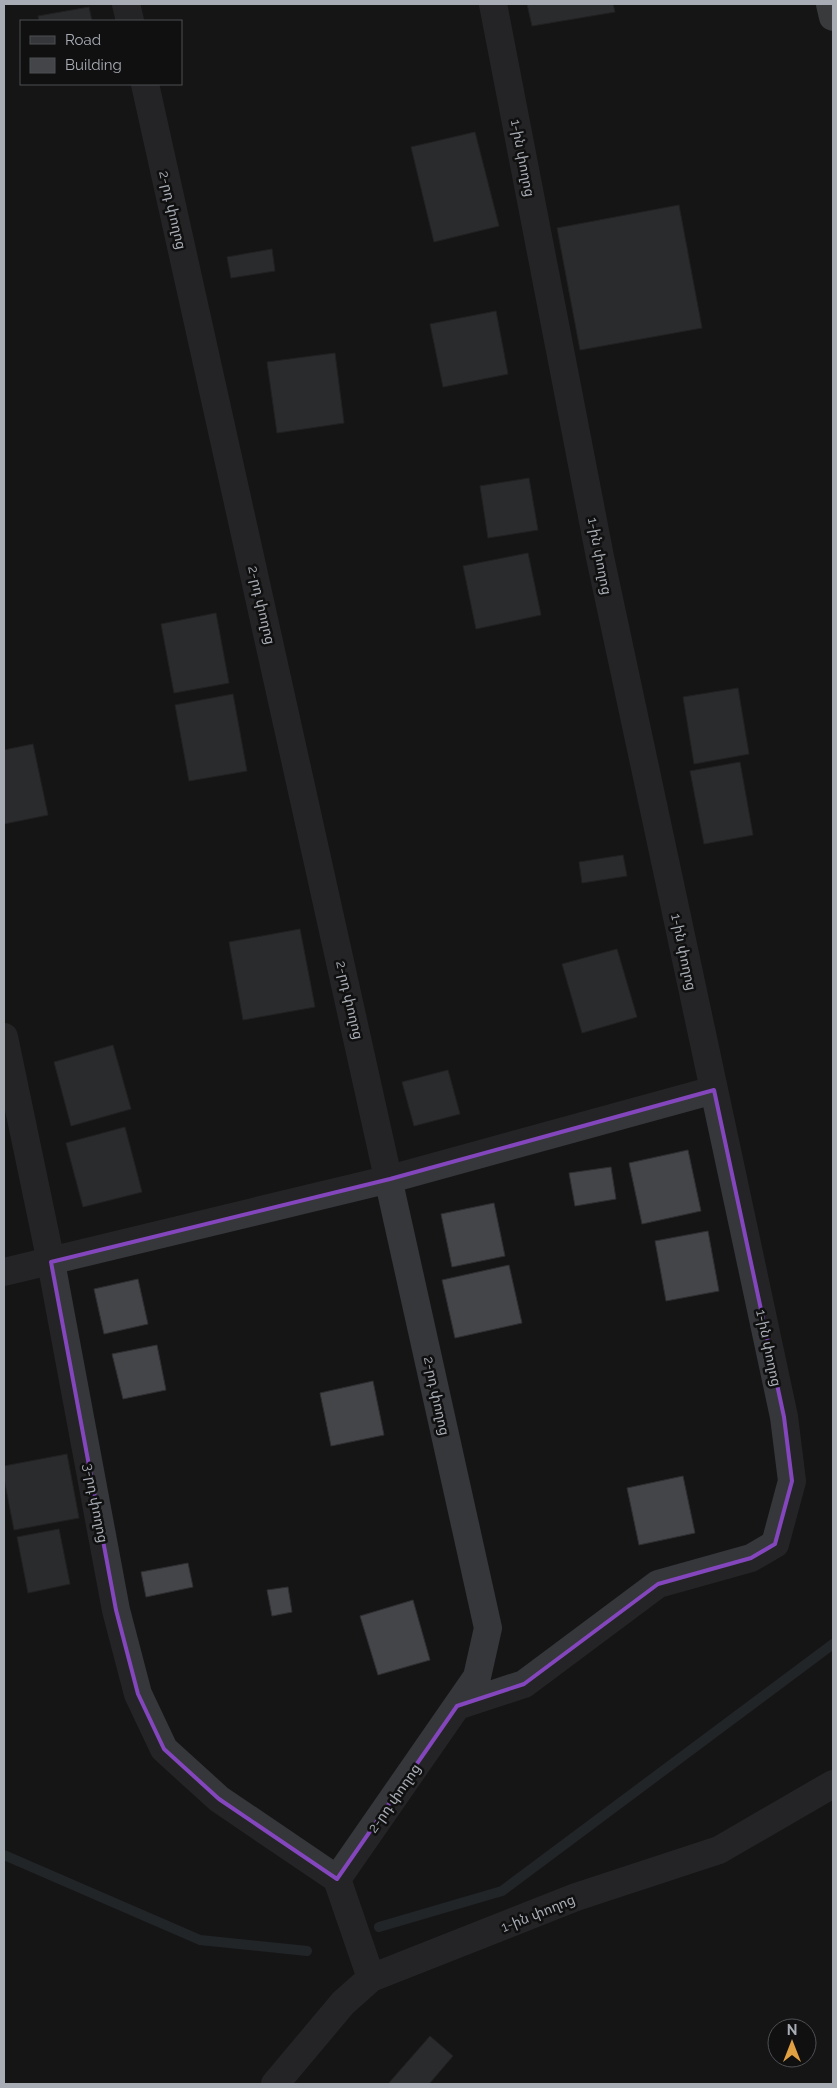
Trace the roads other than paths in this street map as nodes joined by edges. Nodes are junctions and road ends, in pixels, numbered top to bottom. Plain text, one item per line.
1 (126, 4) edge
2 (492, 4) edge
3 (830, 4) edge
4 (833, 17) edge
5 (130, 20) edge
6 (145, 85) edge
7 (4, 1037) edge
8 (714, 1090) junction
9 (390, 1179) junction
10 (51, 1262) junction
11 (4, 1272) edge
12 (457, 1706) junction
13 (833, 1784) edge
14 (337, 1879) junction
15 (371, 1978) junction
16 (275, 2084) edge

1 - 5 street
2 - 8 street, 1-ին փողոց
3 - 4 highway
6 - 9 street, 2-րդ փողոց
7 - 10 street, 3-րդ փողոց
8 - 9 street
8 - 12 street, 1-ին փողոց
9 - 10 street
9 - 12 street, 2-րդ փողոց
10 - 11 street
10 - 14 street, 3-րդ փողոց
12 - 14 street, 2-րդ փողոց
13 - 15 street, 1-ին փողոց
14 - 15 street
15 - 16 street, 1-ին փողոց

